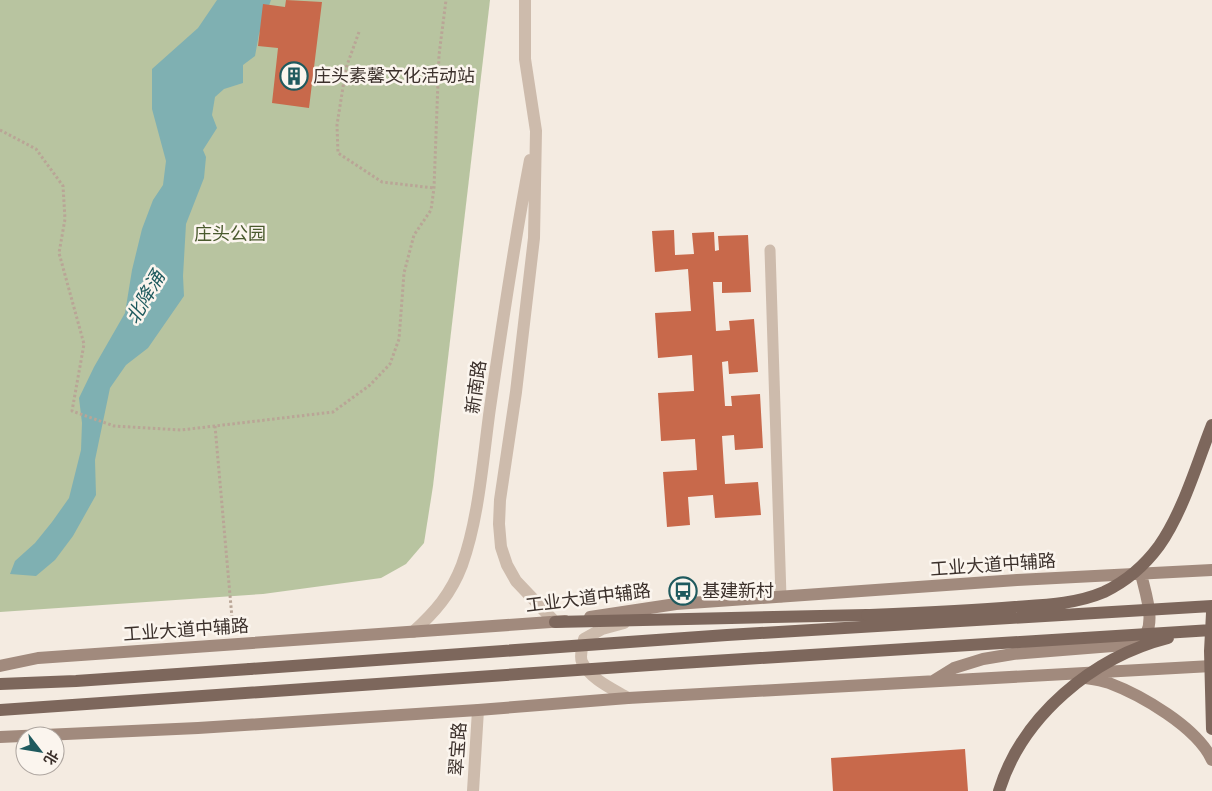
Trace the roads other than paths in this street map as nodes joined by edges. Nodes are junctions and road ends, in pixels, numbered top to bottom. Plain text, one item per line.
1 (525, 0) edge
2 (536, 131) junction
3 (770, 250) dead end
4 (1212, 425) edge
5 (1212, 570) edge
6 (1141, 574) junction
7 (781, 597) junction
8 (1212, 606) edge
9 (650, 608) junction
10 (1212, 613) edge
11 (630, 621) junction
12 (555, 622) junction
13 (1212, 631) edge
14 (413, 632) junction
15 (0, 666) edge
16 (1212, 666) edge
17 (1069, 674) junction
18 (931, 682) junction
19 (0, 684) edge
20 (628, 698) junction
21 (0, 710) edge
22 (478, 710) junction
23 (1212, 729) edge
24 (0, 737) edge
25 (1212, 760) edge
26 (473, 791) edge
27 (999, 791) edge

1 - 2 street, 新南路
2 - 12 street, 新南路
2 - 14 street, 新南路
3 - 7 lane
4 - 11 main road, bridge
5 - 6 main road, 工业大道中辅路
6 - 7 main road, 工业大道中辅路
6 - 18 main road
7 - 9 main road, 工业大道中辅路
8 - 19 main road, bridge
9 - 11 street
9 - 12 main road, 工业大道中辅路
10 - 23 main road, bridge
11 - 12 main road
11 - 20 street
12 - 14 main road, 工业大道中辅路
13 - 21 main road, bridge
13 - 27 main road, bridge
14 - 15 main road, 工业大道中辅路
16 - 17 main road
17 - 18 main road
17 - 25 main road
18 - 20 main road
20 - 22 main road
22 - 24 main road
22 - 26 street, 翠宝路

